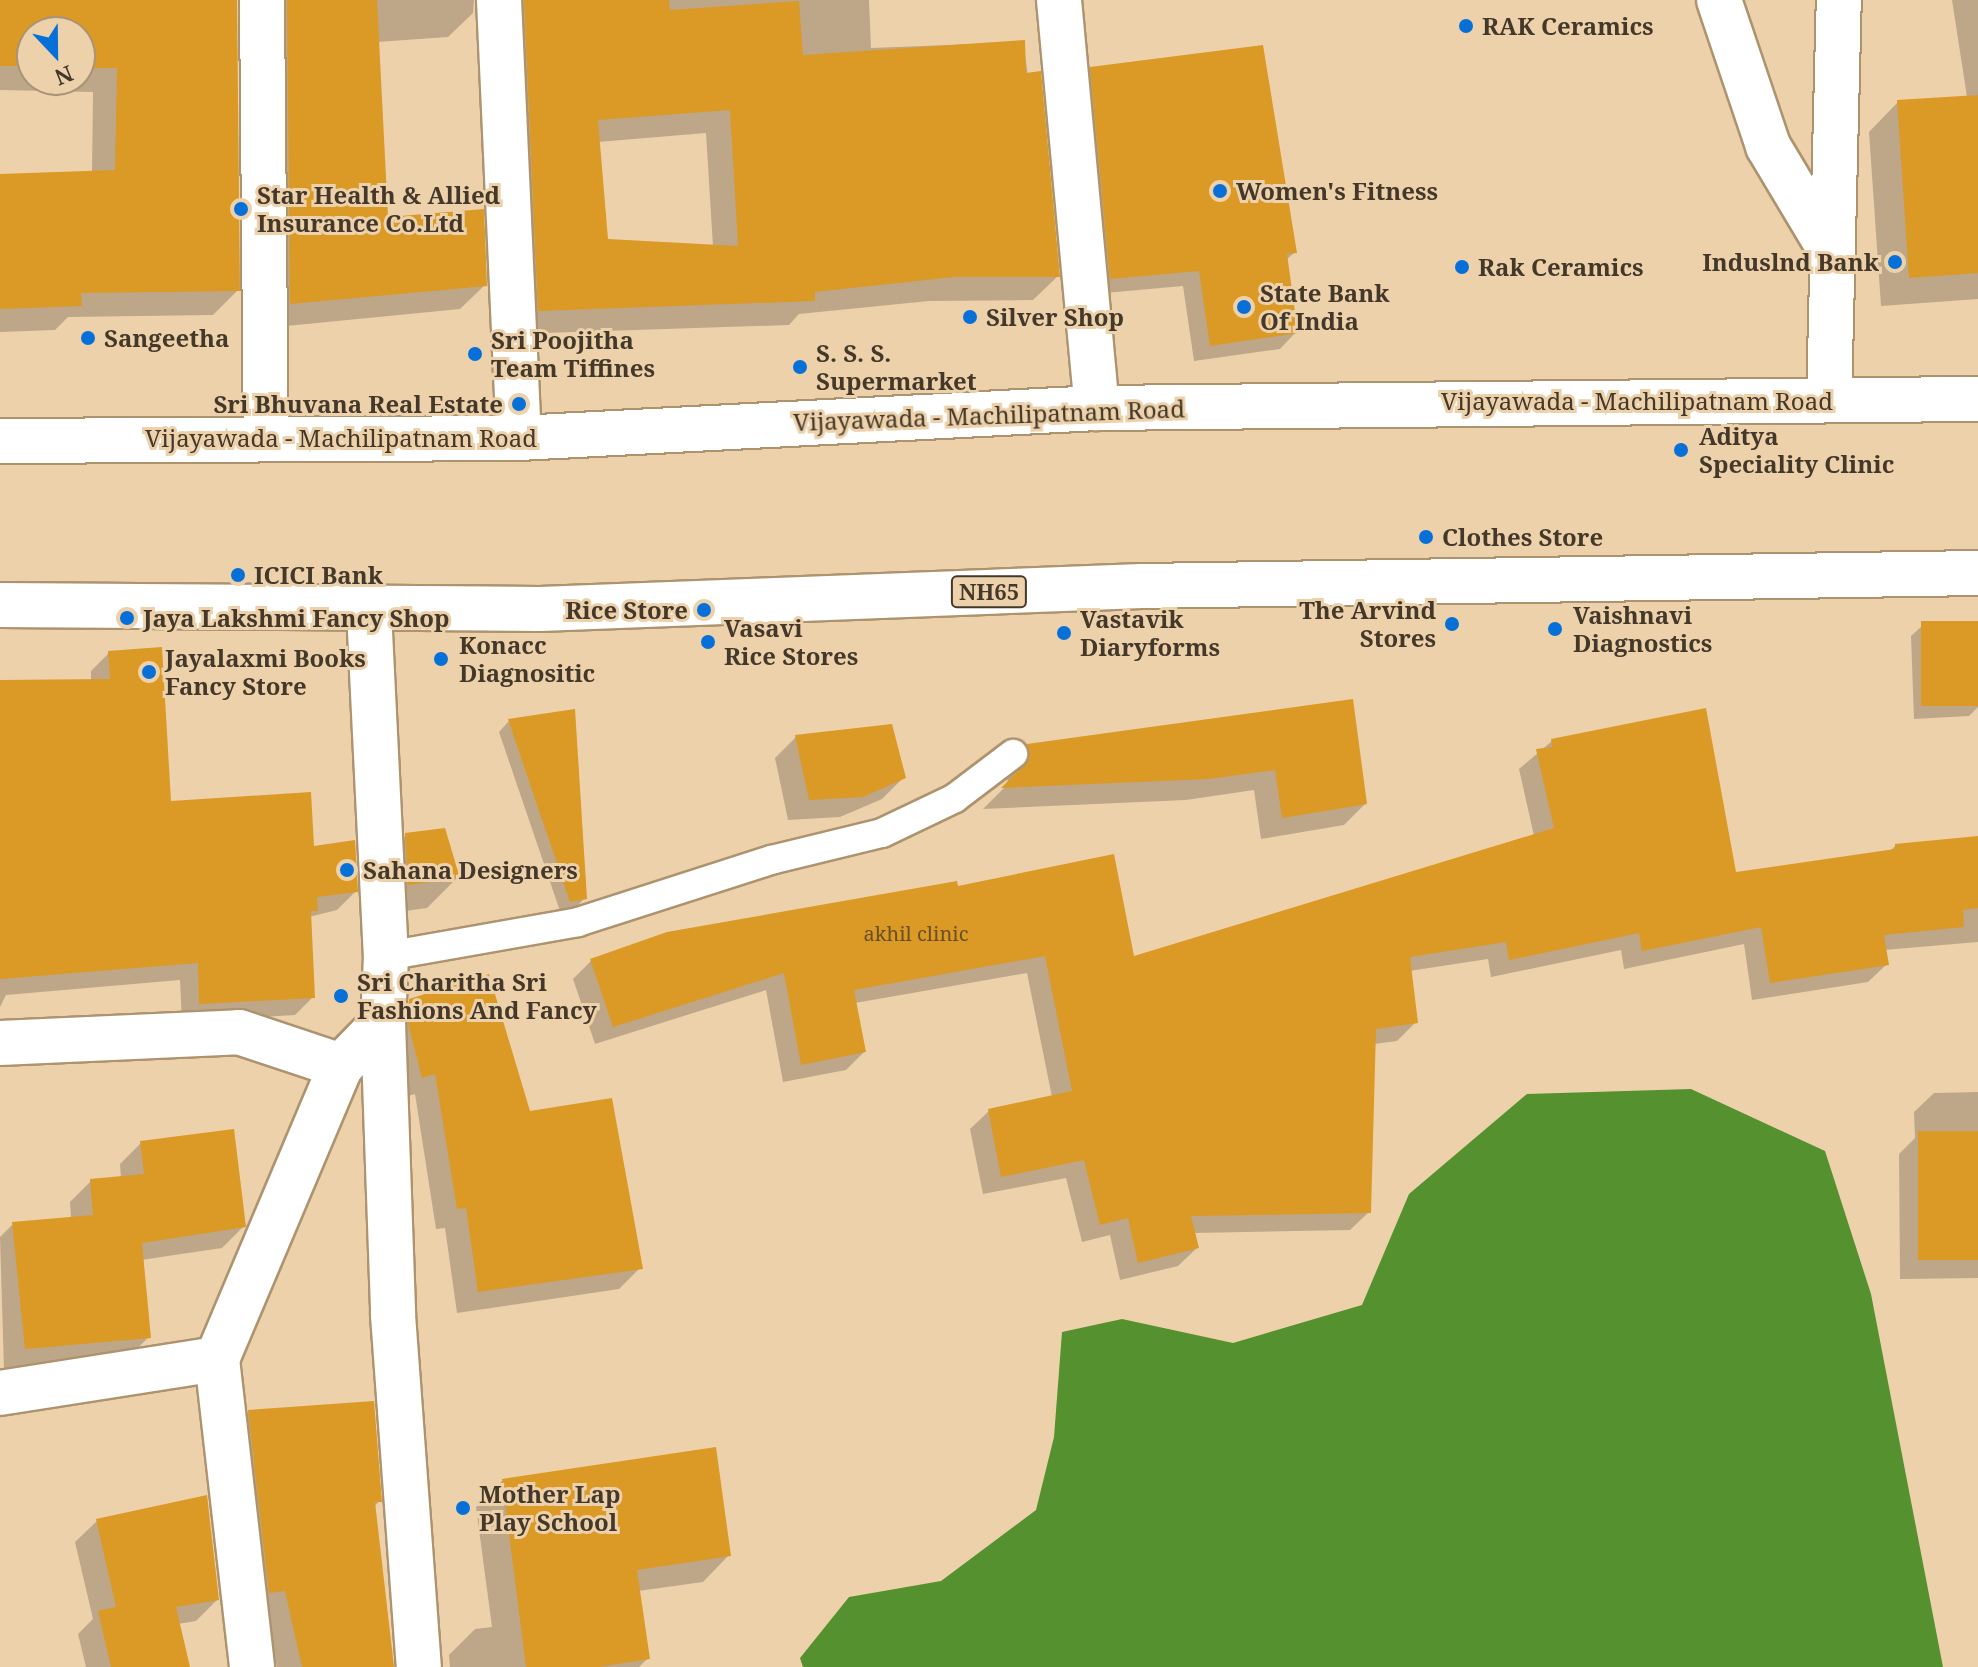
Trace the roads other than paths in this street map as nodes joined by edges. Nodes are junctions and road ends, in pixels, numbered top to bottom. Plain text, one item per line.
1 (262, 0) edge
2 (499, 0) edge
3 (1059, 0) edge
4 (1719, 0) edge
5 (1839, 0) edge
6 (1832, 253) junction
7 (1978, 399) edge
8 (1829, 400) junction
9 (1097, 408) junction
10 (266, 437) junction
11 (519, 438) junction
12 (0, 441) edge
13 (1978, 573) edge
14 (0, 605) edge
15 (369, 611) junction
16 (1013, 754) dead end
17 (386, 956) junction
18 (383, 1023) junction
19 (0, 1043) edge
20 (341, 1066) junction
21 (217, 1359) junction
22 (0, 1393) edge
23 (252, 1667) edge
24 (419, 1667) edge

1 - 10 main road
2 - 11 main road
3 - 9 main road
4 - 6 main road
5 - 6 main road
6 - 8 main road
7 - 8 main road, Vijayawada - Machilipatnam Road
8 - 9 main road, Vijayawada - Machilipatnam Road
9 - 11 main road, Vijayawada - Machilipatnam Road
10 - 11 main road, Vijayawada - Machilipatnam Road
10 - 12 main road, Vijayawada - Machilipatnam Road
13 - 15 main road, NH65
14 - 15 main road, NH65
15 - 17 main road
16 - 17 lane
17 - 18 main road
18 - 20 main road
18 - 24 main road
19 - 20 main road
20 - 21 main road
21 - 22 main road
21 - 23 main road

